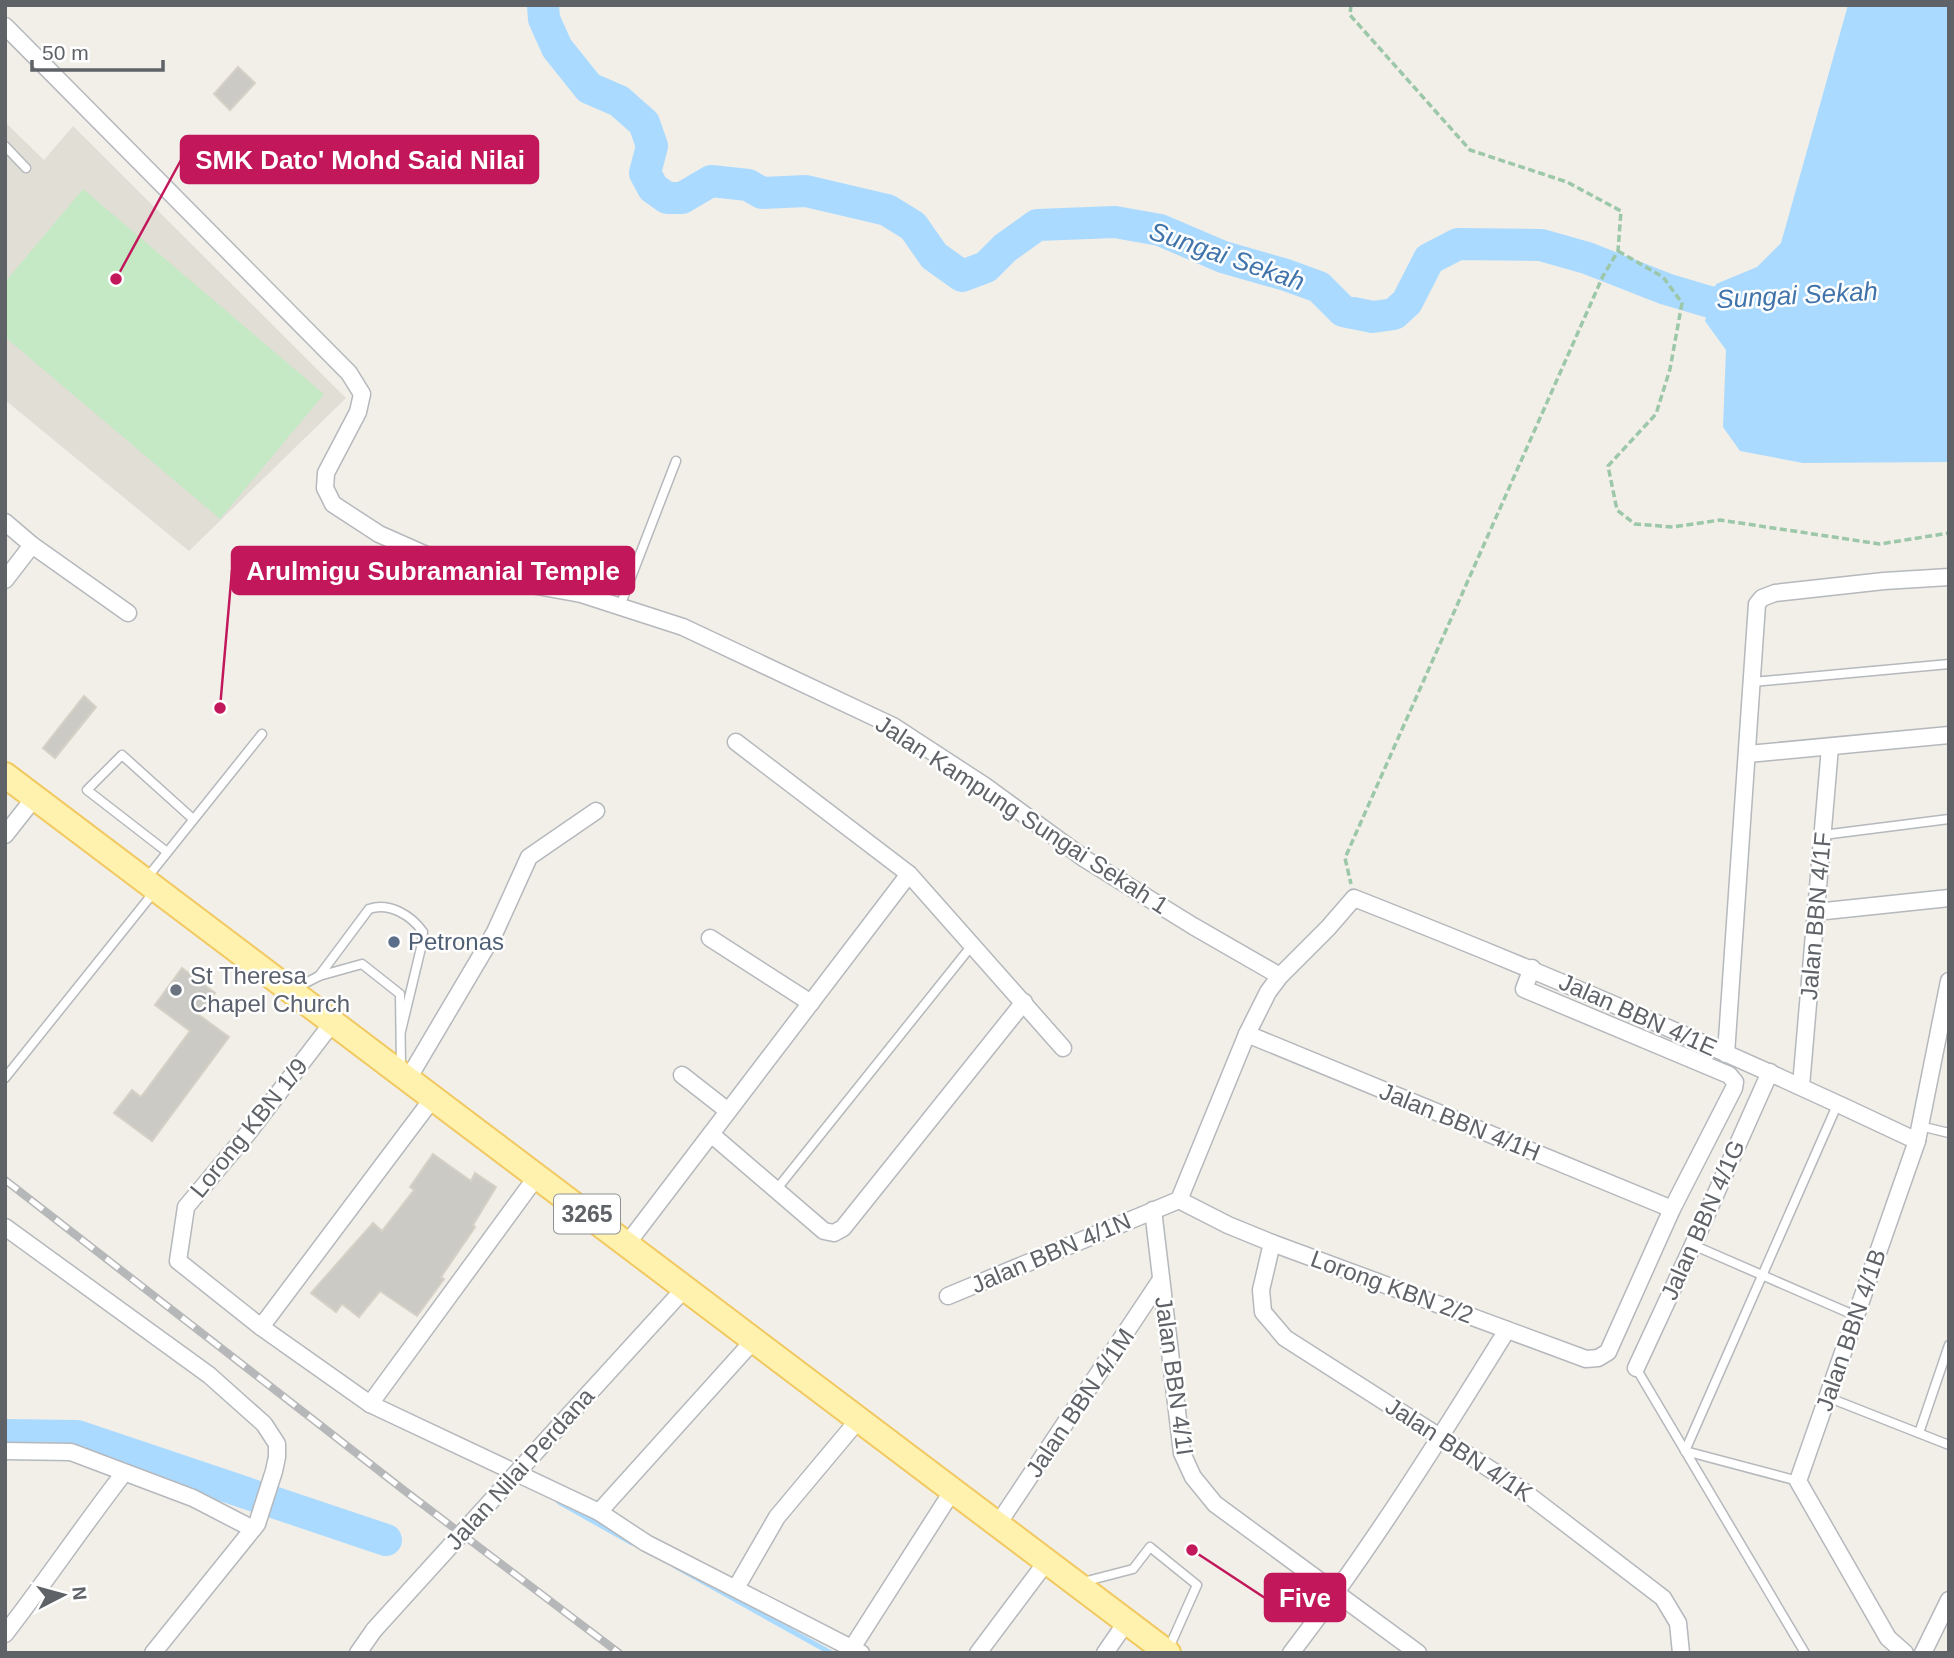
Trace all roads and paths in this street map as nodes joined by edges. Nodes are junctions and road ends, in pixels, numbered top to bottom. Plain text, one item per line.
1 (1351, 5) edge
2 (9, 36) edge
3 (5, 146) edge
4 (26, 168) dead end
5 (1618, 251) junction
6 (676, 461) dead end
7 (5, 522) edge
8 (1949, 533) edge
9 (32, 544) junction
10 (1949, 577) edge
11 (5, 580) edge
12 (620, 606) junction
13 (128, 613) dead end
14 (1949, 664) edge
15 (1753, 682) junction
16 (262, 733) dead end
17 (1949, 735) edge
18 (736, 742) dead end
19 (1830, 747) junction
20 (1748, 754) junction
21 (5, 775) edge
22 (35, 797) junction
23 (596, 811) dead end
24 (193, 819) junction
25 (1949, 819) edge
26 (5, 835) edge
27 (1823, 835) junction
28 (167, 852) junction
29 (909, 874) junction
30 (151, 884) junction
31 (1354, 898) junction
32 (1949, 898) edge
33 (1816, 912) junction
34 (710, 938) dead end
35 (973, 944) junction
36 (1532, 968) junction
37 (319, 976) junction
38 (1280, 976) junction
39 (1949, 981) edge
40 (291, 991) junction
41 (1024, 1002) junction
42 (811, 1003) junction
43 (333, 1022) junction
44 (401, 1031) junction
45 (1247, 1034) junction
46 (1063, 1048) dead end
47 (1726, 1054) junction
48 (1770, 1072) junction
49 (682, 1075) dead end
50 (405, 1076) junction
51 (5, 1079) edge
52 (1801, 1086) junction
53 (433, 1098) junction
54 (1838, 1103) junction
55 (728, 1111) junction
56 (1919, 1133) junction
57 (1949, 1133) edge
58 (711, 1134) junction
59 (537, 1176) junction
60 (776, 1190) junction
61 (1179, 1200) junction
62 (1672, 1209) junction
63 (1153, 1210) junction
64 (5, 1227) edge
65 (1272, 1243) junction
66 (627, 1244) junction
67 (1693, 1245) junction
68 (1762, 1276) junction
69 (1160, 1281) junction
70 (685, 1288) junction
71 (948, 1296) dead end
72 (1856, 1316) junction
73 (261, 1327) junction
74 (1507, 1330) junction
75 (754, 1340) junction
76 (1949, 1345) edge
77 (1636, 1368) joint
78 (1827, 1397) junction
79 (370, 1404) junction
80 (859, 1419) junction
81 (1919, 1433) junction
82 (1441, 1438) junction
83 (1949, 1445) edge
84 (5, 1451) edge
85 (1685, 1451) junction
86 (124, 1473) junction
87 (1798, 1481) junction
88 (953, 1490) junction
89 (599, 1512) junction
90 (998, 1524) junction
91 (255, 1526) junction
92 (1047, 1561) junction
93 (1077, 1584) junction
94 (736, 1588) junction
95 (1336, 1595) junction
96 (1949, 1600) edge
97 (1127, 1621) junction
98 (5, 1634) edge
99 (857, 1650) edge
100 (1168, 1652) edge
101 (153, 1653) edge
102 (358, 1653) edge
103 (978, 1653) edge
104 (1105, 1653) edge
105 (1291, 1653) edge
106 (1418, 1653) edge
107 (1681, 1653) edge
108 (1805, 1653) edge
109 (1905, 1653) edge
110 (1923, 1653) edge

1 - 5 path
2 - 12 street, Jalan Kampung Sungai Sekah 1
3 - 4 lane
5 - 8 path
5 - 31 path
6 - 12 lane
7 - 9 street
9 - 11 street
9 - 13 street
10 - 15 street
12 - 38 street, Jalan Kampung Sungai Sekah 1
14 - 15 lane
15 - 20 street
16 - 24 lane
17 - 19 street
18 - 29 street
19 - 20 street
19 - 27 street, Jalan BBN 4/1F
20 - 47 street
21 - 22 main road, 3265
22 - 26 street
22 - 30 main road, 3265
23 - 50 street
24 - 28 lane
24 - 28 lane
25 - 27 lane
27 - 33 street, Jalan BBN 4/1F
28 - 30 lane
29 - 35 street
29 - 42 street
30 - 40 main road, 3265
30 - 51 lane
31 - 36 street, Jalan BBN 4/1E
31 - 38 street
32 - 33 street
33 - 52 street, Jalan BBN 4/1F
34 - 42 street
35 - 41 street
35 - 60 lane
36 - 47 street, Jalan BBN 4/1E
36 - 62 street
37 - 40 lane
37 - 44 lane
37 - 44 lane
38 - 45 street
39 - 56 street, Jalan BBN 4/1B
40 - 43 main road, 3265
41 - 46 street
41 - 60 street
42 - 55 street
43 - 50 main road, 3265
43 - 73 street, Lorong KBN 1/9
44 - 50 lane
45 - 61 street
45 - 62 street, Jalan BBN 4/1H
47 - 48 street, Jalan BBN 4/1E
48 - 52 street, Jalan BBN 4/1E
48 - 67 street, Jalan BBN 4/1G
49 - 55 street
50 - 53 main road, 3265
52 - 54 street, Jalan BBN 4/1E
53 - 59 main road, 3265
53 - 73 street
54 - 56 street, Jalan BBN 4/1E
54 - 68 lane
55 - 58 street
56 - 57 lane
56 - 72 street, Jalan BBN 4/1B
58 - 60 street
58 - 66 street
59 - 66 main road, 3265
59 - 79 street
61 - 63 street
61 - 65 street, Lorong KBN 2/2
62 - 74 street, Lorong KBN 2/2
63 - 69 street, Jalan BBN 4/1I
63 - 71 street, Jalan BBN 4/1N
64 - 91 street
65 - 74 street, Lorong KBN 2/2
65 - 82 street, Jalan BBN 4/1K
66 - 70 main road, 3265
67 - 68 lane
67 - 77 street, Jalan BBN 4/1G
68 - 72 lane
68 - 85 lane
69 - 90 street, Jalan BBN 4/1M
69 - 95 street, Jalan BBN 4/1I
70 - 75 main road, 3265
70 - 102 street, Jalan Nilai Perdana, bridge
72 - 78 street, Jalan BBN 4/1B
73 - 79 street
74 - 82 street
75 - 80 main road, 3265
75 - 89 street
76 - 81 lane
77 - 85 lane
78 - 81 lane
78 - 87 street, Jalan BBN 4/1B
79 - 89 street
80 - 88 main road, 3265
80 - 94 street
81 - 83 lane
82 - 95 street
82 - 107 street, Jalan BBN 4/1K
84 - 86 street
85 - 87 lane
85 - 108 lane
86 - 91 street
86 - 98 street
87 - 109 street
88 - 90 main road, 3265
88 - 99 street
89 - 94 street
90 - 92 main road, 3265
91 - 101 street
92 - 93 main road, 3265
92 - 103 street
93 - 97 main road, 3265
93 - 100 lane
94 - 99 street
95 - 105 street
95 - 106 street, Jalan BBN 4/1I
96 - 110 street
97 - 100 main road, 3265
97 - 104 street

